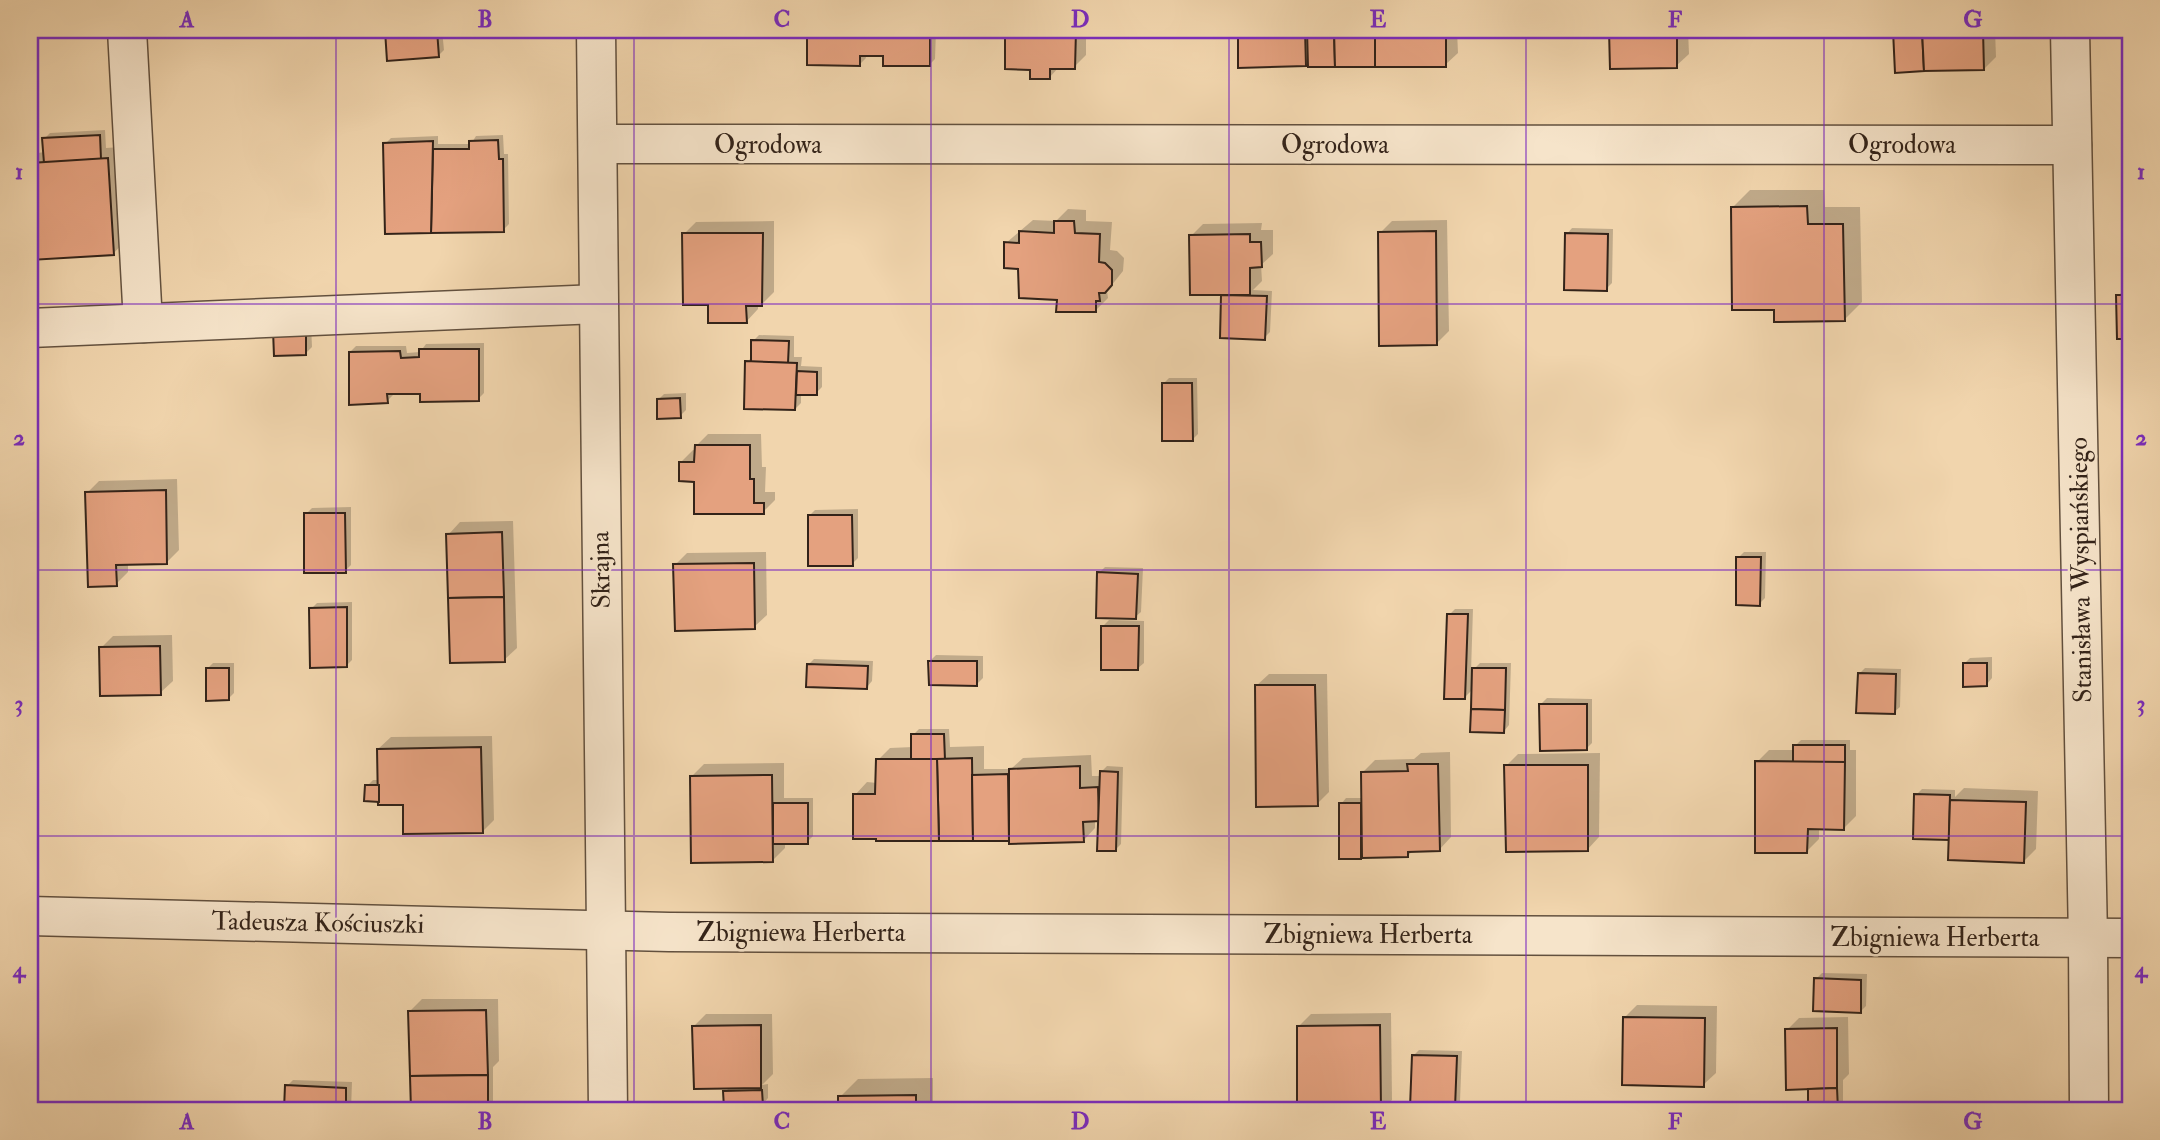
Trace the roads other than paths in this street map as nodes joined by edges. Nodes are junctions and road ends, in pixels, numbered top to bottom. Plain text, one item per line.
1 (127, 30) edge
2 (596, 30) edge
3 (2070, 30) edge
4 (598, 144) junction
5 (2072, 145) junction
6 (598, 304) junction
7 (143, 323) junction
8 (30, 328) edge
9 (30, 916) edge
10 (606, 930) junction
11 (2130, 938) edge
12 (2088, 939) junction
13 (608, 1110) edge
14 (2089, 1110) edge

1 - 7 street
2 - 4 street, Skrajna
3 - 5 street, Stanisława Wyspiańskiego
4 - 5 street, Ogrodowa
4 - 6 street, Skrajna
5 - 12 street, Stanisława Wyspiańskiego
6 - 7 street
6 - 10 street, Skrajna
7 - 8 street
9 - 10 street, Tadeusza Kościuszki
10 - 12 street, Zbigniewa Herberta
10 - 13 street, Skrajna
11 - 12 street, Zbigniewa Herberta
12 - 14 street, Stanisława Wyspiańskiego

